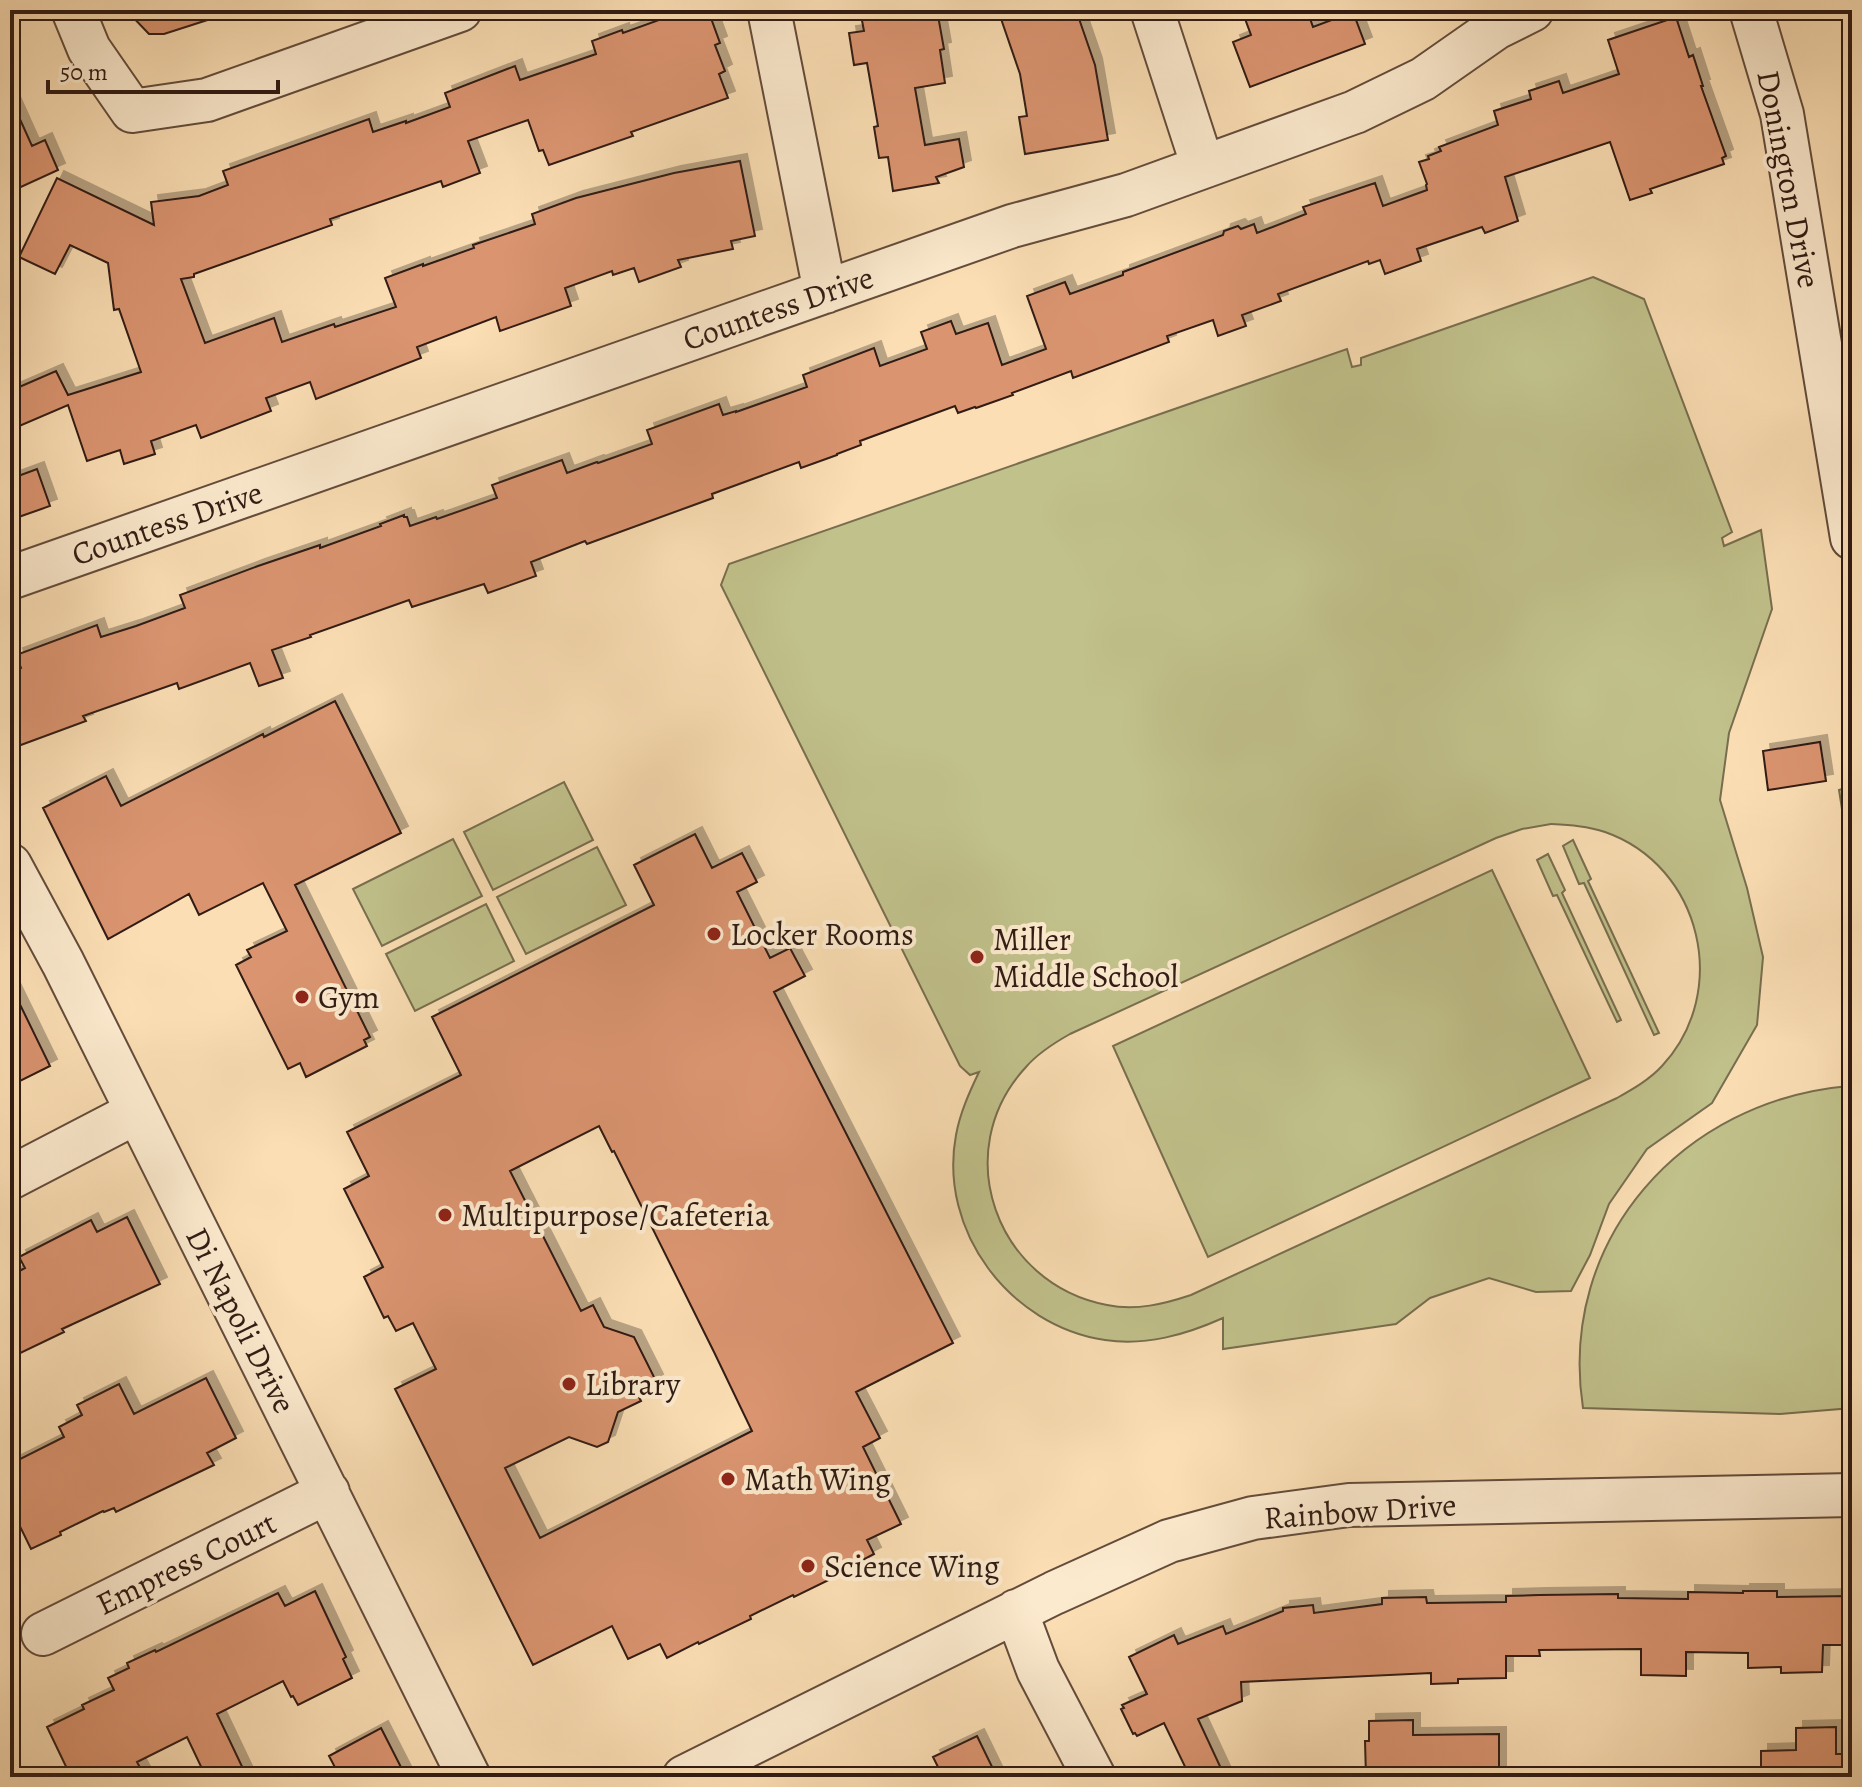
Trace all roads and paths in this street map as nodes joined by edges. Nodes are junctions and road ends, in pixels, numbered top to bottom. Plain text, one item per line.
1 (73, 10) edge
2 (460, 10) edge
3 (769, 10) edge
4 (1152, 10) edge
5 (1532, 10) edge
6 (1751, 10) edge
7 (1203, 167) junction
8 (825, 292) junction
9 (1852, 538) edge
10 (10, 578) edge
11 (10, 865) edge
12 (137, 1112) junction
13 (10, 1178) edge
14 (328, 1492) junction
15 (1852, 1495) edge
16 (1016, 1611) junction
17 (43, 1634) dead end
18 (469, 1777) edge
19 (684, 1777) edge
20 (1094, 1777) edge

1 - 2 street
3 - 8 street
4 - 7 street
5 - 7 street, Countess Drive
6 - 9 street, Donington Drive
7 - 8 street, Countess Drive
8 - 10 street, Countess Drive
11 - 12 street, Di Napoli Drive
12 - 13 street
12 - 14 street, Di Napoli Drive
14 - 17 street, Empress Court
14 - 18 street, Di Napoli Drive
15 - 16 street, Rainbow Drive
16 - 19 street, Rainbow Drive
16 - 20 street

